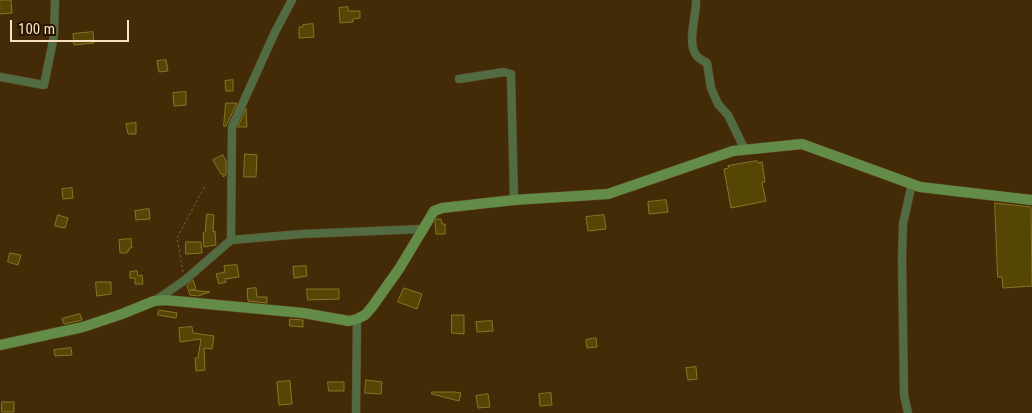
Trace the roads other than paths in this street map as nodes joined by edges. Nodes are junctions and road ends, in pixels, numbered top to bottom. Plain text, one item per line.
1 (55, 0) edge
2 (292, 0) edge
3 (696, 0) edge
4 (0, 78) edge
5 (459, 79) dead end
6 (746, 150) junction
7 (912, 184) junction
8 (514, 200) junction
9 (1032, 200) edge
10 (422, 229) junction
11 (231, 240) junction
12 (154, 301) junction
13 (357, 319) junction
14 (0, 345) edge
15 (356, 413) edge
16 (908, 413) edge

1 - 4 street
2 - 11 street
3 - 6 street
5 - 8 street
6 - 7 main road
6 - 8 main road
7 - 9 main road
7 - 16 street
8 - 10 main road
10 - 11 street
10 - 13 main road
11 - 12 street
12 - 13 main road
12 - 14 main road
13 - 15 street

